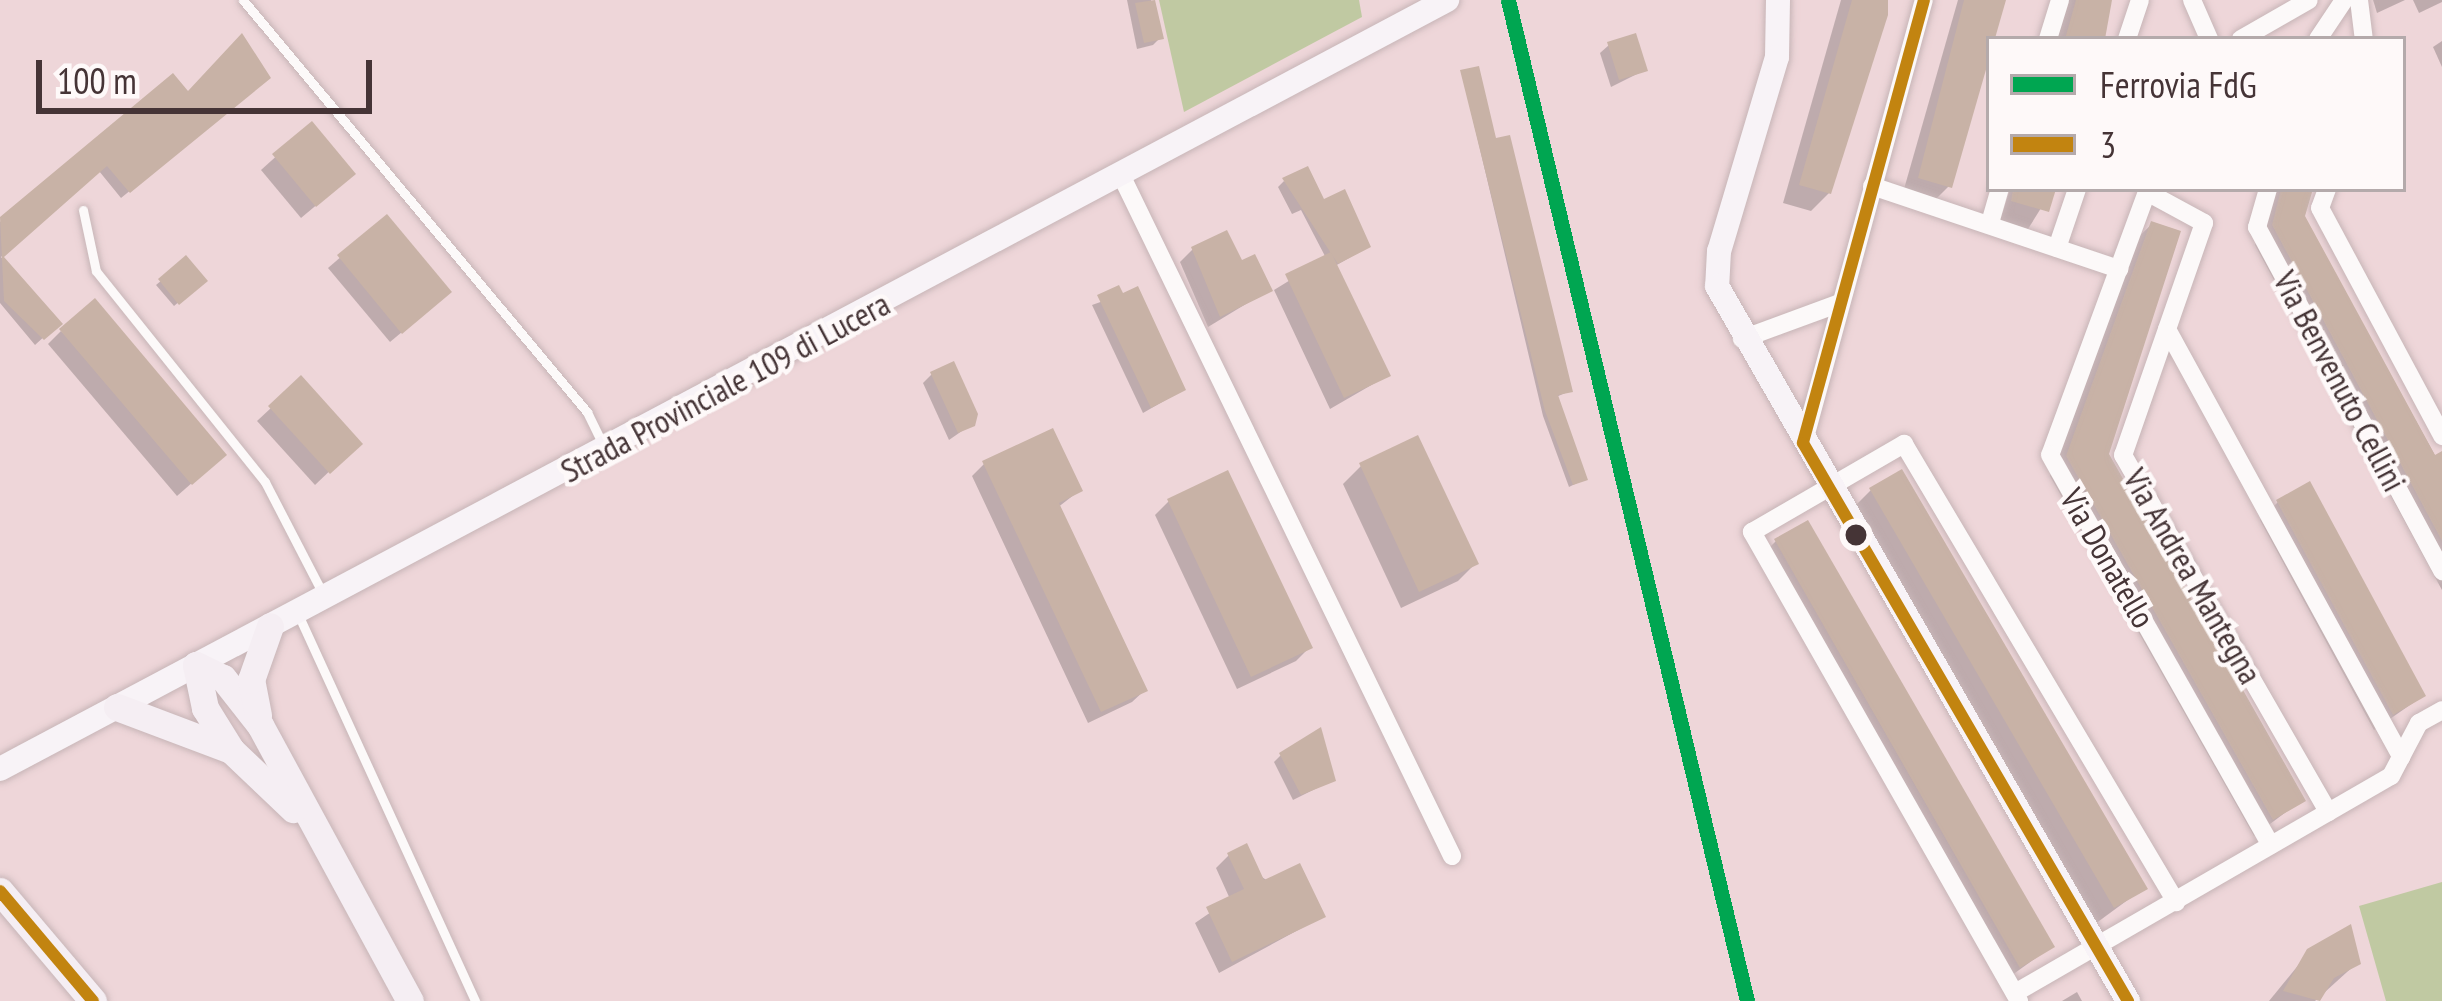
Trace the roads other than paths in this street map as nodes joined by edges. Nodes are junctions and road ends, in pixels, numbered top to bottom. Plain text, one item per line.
1 (243, 0) edge
2 (1447, 0) edge
3 (1778, 0) edge
4 (1924, 0) edge
5 (2060, 0) edge
6 (2140, 0) edge
7 (2192, 0) edge
8 (2309, 0) edge
9 (2344, 0) edge
10 (2360, 0) edge
11 (1418, 7) edge
12 (2049, 36) edge
13 (2128, 36) edge
14 (2209, 36) edge
15 (2246, 36) edge
16 (2320, 36) edge
17 (2364, 36) edge
18 (1122, 177) junction
19 (1872, 186) junction
20 (1999, 192) edge
21 (2076, 192) edge
22 (2147, 192) edge
23 (2149, 192) edge
24 (2267, 192) edge
25 (2326, 192) edge
26 (83, 210) dead end
27 (1990, 223) junction
28 (2057, 248) junction
29 (2119, 269) junction
30 (1840, 303) junction
31 (2167, 329) junction
32 (1742, 339) junction
33 (2442, 436) edge
34 (1803, 443) junction
35 (605, 450) junction
36 (1829, 488) junction
37 (2442, 571) edge
38 (325, 597) junction
39 (297, 611) junction
40 (270, 626) junction
41 (196, 665) junction
42 (117, 707) junction
43 (2442, 710) edge
44 (260, 725) junction
45 (231, 750) junction
46 (2401, 757) junction
47 (0, 769) edge
48 (2328, 812) junction
49 (310, 824) junction
50 (2271, 845) junction
51 (1452, 856) dead end
52 (0, 891) edge
53 (2176, 902) junction
54 (2096, 946) junction
55 (2017, 997) edge
56 (93, 1001) edge
57 (410, 1001) edge
58 (475, 1001) edge
59 (2128, 1001) edge

1 - 35 lane
2 - 11 main road, Strada Provinciale 109 di Lucera
3 - 32 main road
4 - 19 street
5 - 12 street
6 - 13 street
7 - 14 street
8 - 15 street
9 - 16 street
10 - 17 street
11 - 18 main road, Strada Provinciale 109 di Lucera
18 - 35 main road, Strada Provinciale 109 di Lucera
18 - 51 street
19 - 27 street
19 - 30 street
20 - 27 street
21 - 28 street
22 - 29 street, Via Donatello
23 - 31 street, Via Andrea Mantegna
24 - 37 street, Via Benvenuto Cellini
25 - 33 street
26 - 38 lane
27 - 28 street
28 - 29 street
29 - 50 street, Via Donatello
30 - 32 street
30 - 34 street
31 - 46 street
31 - 48 street, Via Andrea Mantegna
32 - 34 main road
34 - 36 main road
35 - 38 main road, Strada Provinciale 109 di Lucera
36 - 53 street
36 - 54 main road
36 - 55 street
38 - 39 main road, Strada Provinciale 109 di Lucera
39 - 40 main road, Strada Provinciale 109 di Lucera
39 - 58 lane
40 - 41 main road, Strada Provinciale 109 di Lucera
40 - 44 main road
41 - 42 main road, Strada Provinciale 109 di Lucera
41 - 44 main road
41 - 45 main road
42 - 45 main road
42 - 47 main road, Strada Provinciale 109 di Lucera
43 - 46 street
44 - 49 main road
45 - 49 main road
46 - 48 street
48 - 50 street
49 - 57 main road
50 - 53 street
52 - 56 main road
53 - 54 street
54 - 55 street
54 - 59 main road

